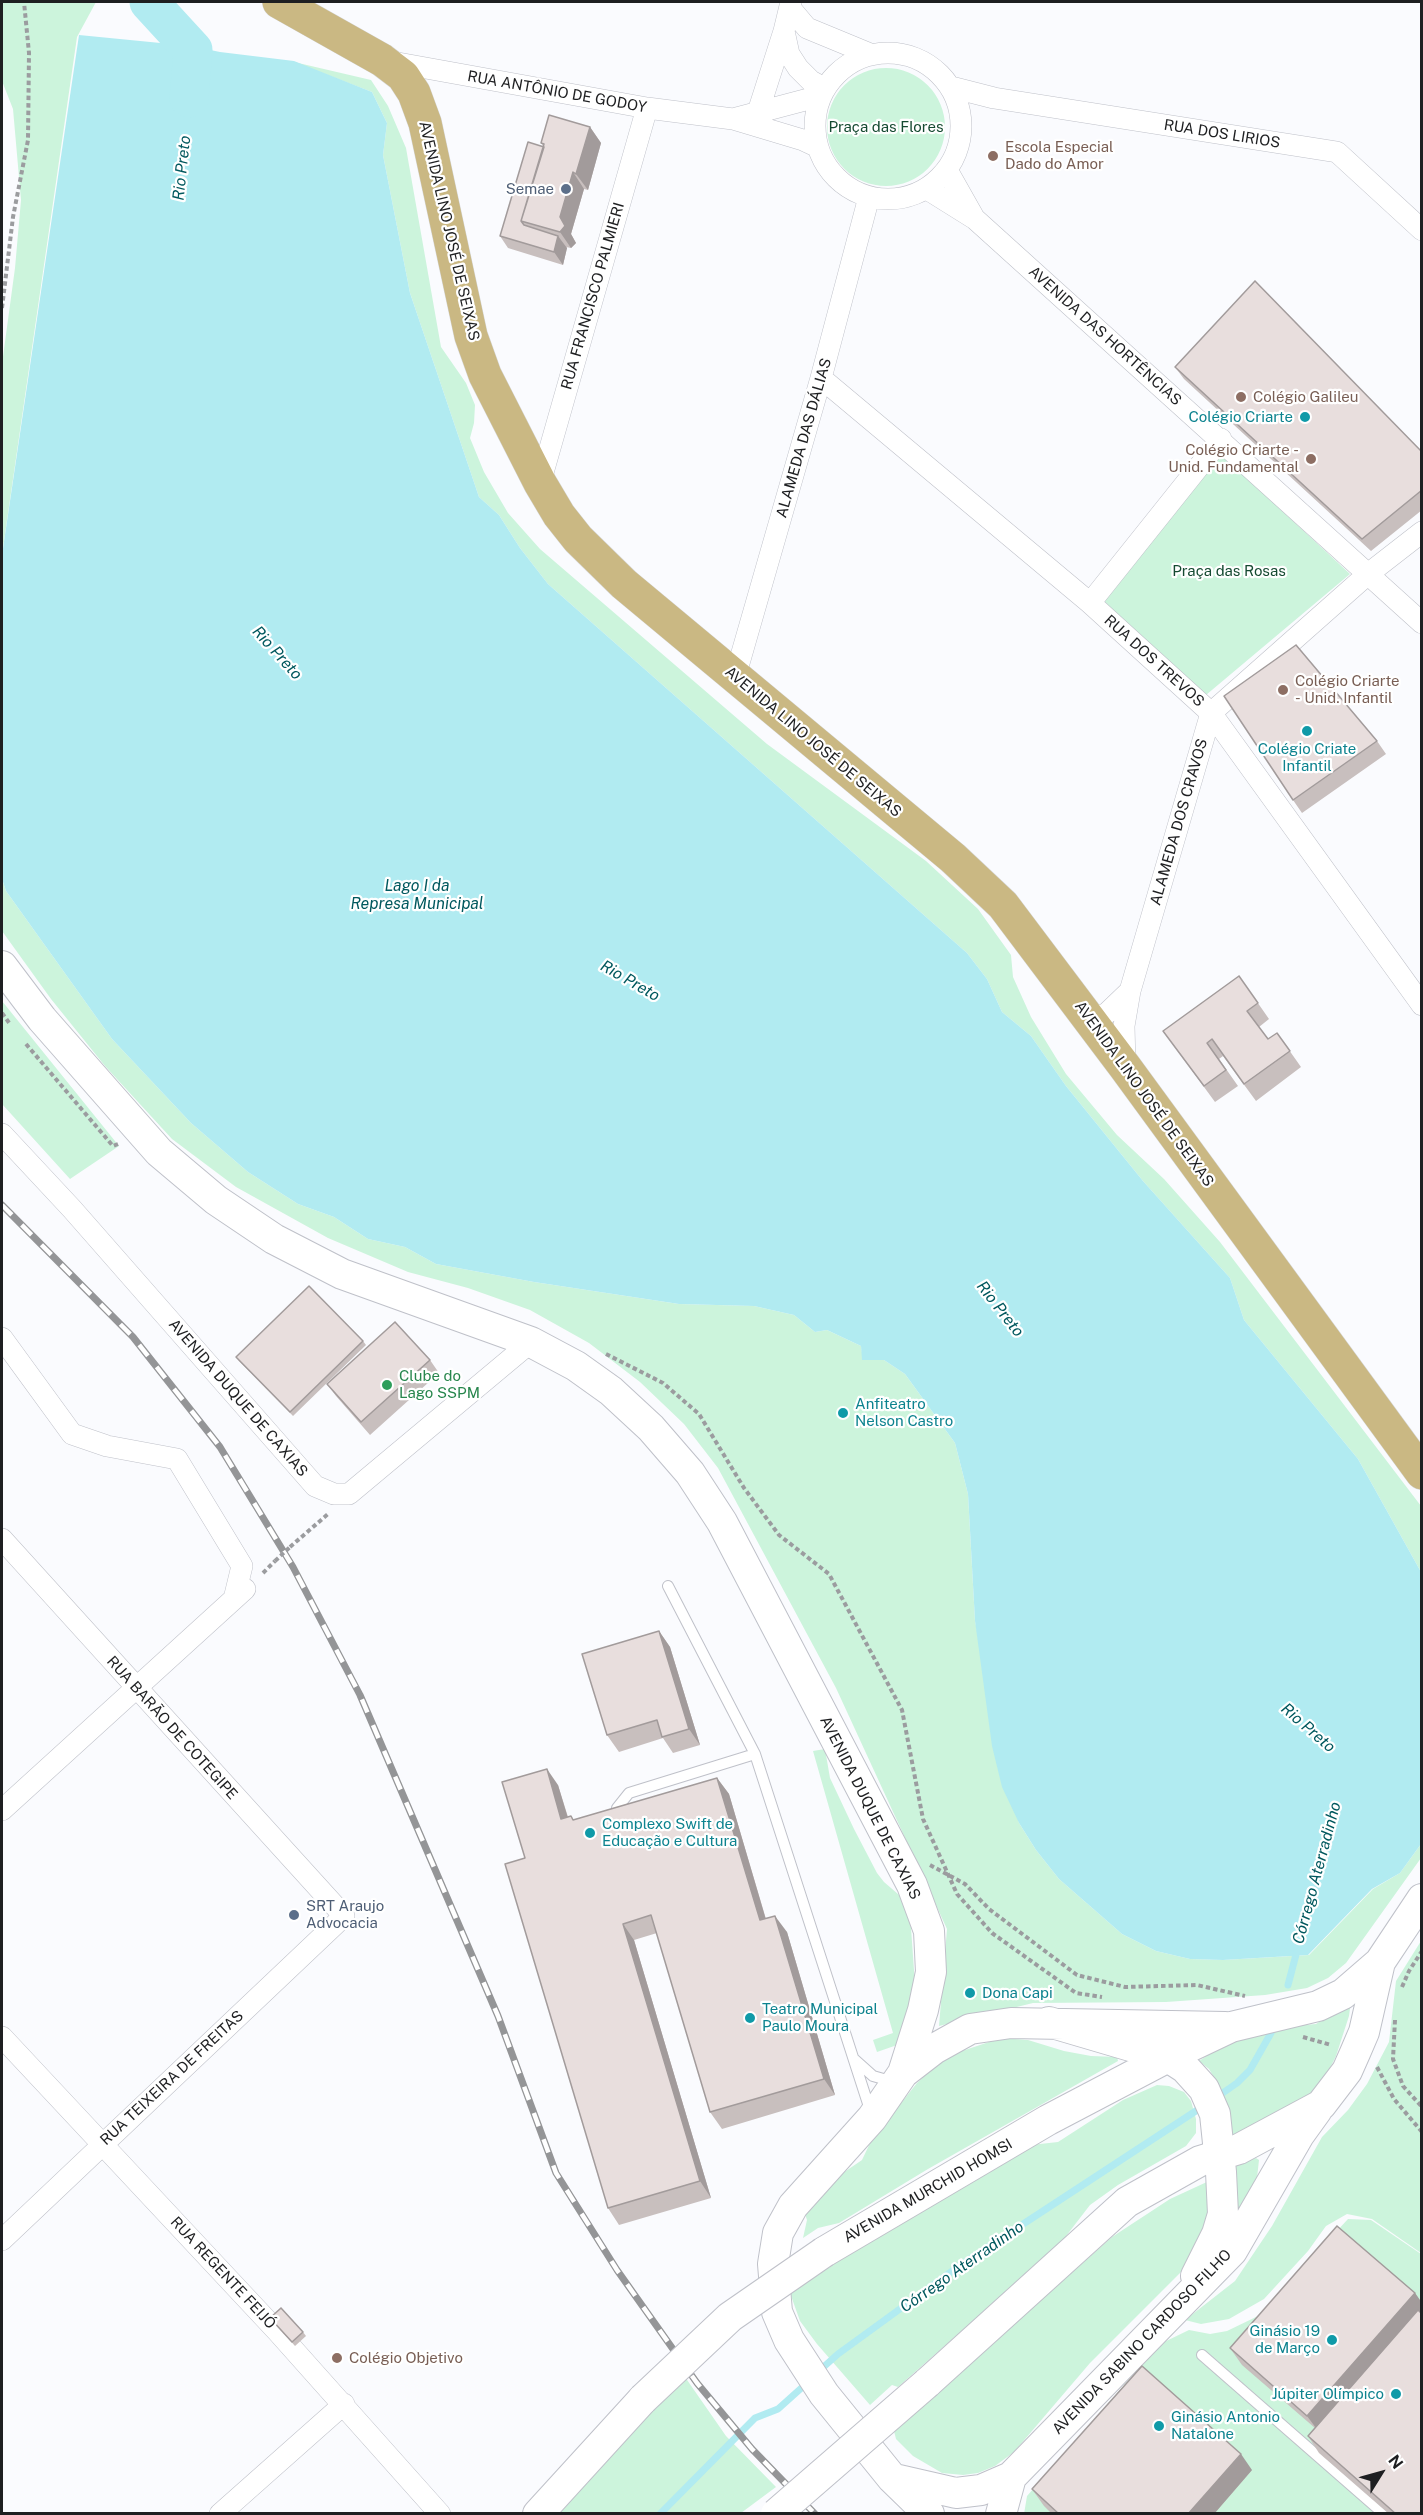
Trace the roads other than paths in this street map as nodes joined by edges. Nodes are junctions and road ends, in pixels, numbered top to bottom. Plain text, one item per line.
1 (279, 2) edge
2 (791, 5) edge
3 (784, 31) junction
4 (870, 54) junction
5 (382, 60) junction
6 (951, 87) junction
7 (822, 92) junction
8 (994, 98) junction
9 (646, 108) junction
10 (758, 112) junction
11 (961, 114) junction
12 (733, 119) junction
13 (818, 147) junction
14 (947, 170) junction
15 (927, 189) junction
16 (869, 197) junction
17 (975, 219) junction
18 (1422, 230) edge
19 (821, 378) junction
20 (1221, 440) junction
21 (540, 483) junction
22 (1422, 532) edge
23 (1368, 574) junction
24 (1090, 603) junction
25 (1422, 623) edge
26 (735, 677) junction
27 (1211, 713) junction
28 (2, 966) edge
29 (1130, 991) junction
30 (1422, 1005) edge
31 (1088, 1017) junction
32 (1125, 1067) junction
33 (2, 1134) edge
34 (2, 1338) edge
35 (531, 1342) junction
36 (1422, 1473) edge
37 (2, 1539) edge
38 (668, 1586) dead end
39 (136, 1689) junction
40 (755, 1754) junction
41 (617, 1808) edge
42 (2, 1810) edge
43 (1414, 1910) edge
44 (344, 1916) joint
45 (1380, 1962) junction
46 (1049, 2022) junction
47 (1231, 2027) junction
48 (2, 2037) edge
49 (852, 2057) junction
50 (1168, 2057) junction
51 (900, 2078) junction
52 (1320, 2105) junction
53 (872, 2118) junction
54 (101, 2144) junction
55 (1220, 2155) junction
56 (2, 2240) edge
57 (1183, 2300) junction
58 (1202, 2355) dead end
59 (344, 2404) junction
60 (1011, 2477) junction
61 (892, 2478) junction
62 (220, 2514) edge
63 (440, 2514) edge
64 (538, 2514) edge
65 (776, 2514) edge
66 (929, 2514) edge
67 (1001, 2514) edge
68 (1384, 2514) edge

1 - 5 main road, AVENIDA LINO JOSÉ DE SEIXAS
2 - 3 street
2 - 4 street
3 - 7 street
3 - 10 street
4 - 6 street
4 - 7 street
5 - 9 street, RUA ANTÔNIO DE GODOY
5 - 21 main road, AVENIDA LINO JOSÉ DE SEIXAS
6 - 8 street, RUA DOS LIRIOS
6 - 11 street
7 - 10 street, RUA ANTÔNIO DE GODOY
7 - 13 street
8 - 11 street
8 - 18 street, RUA DOS LIRIOS
9 - 12 street, RUA ANTÔNIO DE GODOY
9 - 21 street, RUA FRANCISCO PALMIERI
10 - 12 street, RUA ANTÔNIO DE GODOY
11 - 14 street
12 - 13 street, RUA ANTÔNIO DE GODOY
13 - 16 street
14 - 15 street
14 - 17 street, AVENIDA DAS HORTÊNCIAS
15 - 16 street
15 - 17 street, AVENIDA DAS HORTÊNCIAS
16 - 19 street, ALAMEDA DAS DÁLIAS
17 - 20 street, AVENIDA DAS HORTÊNCIAS
19 - 24 street, RUA DOS TREVOS
19 - 26 street, ALAMEDA DAS DÁLIAS
20 - 23 street, AVENIDA DAS HORTÊNCIAS
20 - 24 street
21 - 26 main road, AVENIDA LINO JOSÉ DE SEIXAS
22 - 23 street
23 - 25 street, AVENIDA DAS HORTÊNCIAS
23 - 27 street
24 - 27 street, RUA DOS TREVOS
26 - 31 main road, AVENIDA LINO JOSÉ DE SEIXAS
27 - 29 street, ALAMEDA DOS CRAVOS
27 - 30 street, RUA DOS TREVOS
28 - 35 main road, AVENIDA DUQUE DE CAXIAS
29 - 31 street, ALAMEDA DOS CRAVOS
29 - 32 street, ALAMEDA DOS CRAVOS
31 - 32 main road, AVENIDA LINO JOSÉ DE SEIXAS
32 - 36 main road, AVENIDA LINO JOSÉ DE SEIXAS
33 - 35 street, AVENIDA DUQUE DE CAXIAS
34 - 39 street
35 - 51 main road, AVENIDA DUQUE DE CAXIAS
37 - 39 street, RUA BARÃO DE COTEGIPE
38 - 40 lane
39 - 42 street
39 - 44 street, RUA BARÃO DE COTEGIPE
40 - 41 lane
40 - 49 lane
43 - 45 main road, AVENIDA MURCHID HOMSI
44 - 54 street, RUA TEIXEIRA DE FREITAS
45 - 47 main road, AVENIDA MURCHID HOMSI
45 - 52 main road, AVENIDA MURCHID HOMSI
46 - 47 main road
46 - 50 main road
46 - 51 main road
47 - 50 main road, AVENIDA MURCHID HOMSI
48 - 54 street, RUA REGENTE FEIJÓ
49 - 51 lane
49 - 53 lane
50 - 55 main road
50 - 64 main road, AVENIDA MURCHID HOMSI, bridge
51 - 53 main road, AVENIDA DUQUE DE CAXIAS
52 - 55 main road, AVENIDA MURCHID HOMSI
52 - 57 main road, AVENIDA SABINO CARDOSO FILHO
53 - 61 main road, AVENIDA DUQUE DE CAXIAS
54 - 56 street, RUA TEIXEIRA DE FREITAS
54 - 59 street, RUA REGENTE FEIJÓ
55 - 57 main road
55 - 65 main road, AVENIDA MURCHID HOMSI, bridge
57 - 60 main road, AVENIDA SABINO CARDOSO FILHO
58 - 68 lane
59 - 62 street
59 - 63 street, RUA REGENTE FEIJÓ
60 - 61 main road
60 - 67 main road, AVENIDA SABINO CARDOSO FILHO
61 - 66 main road

